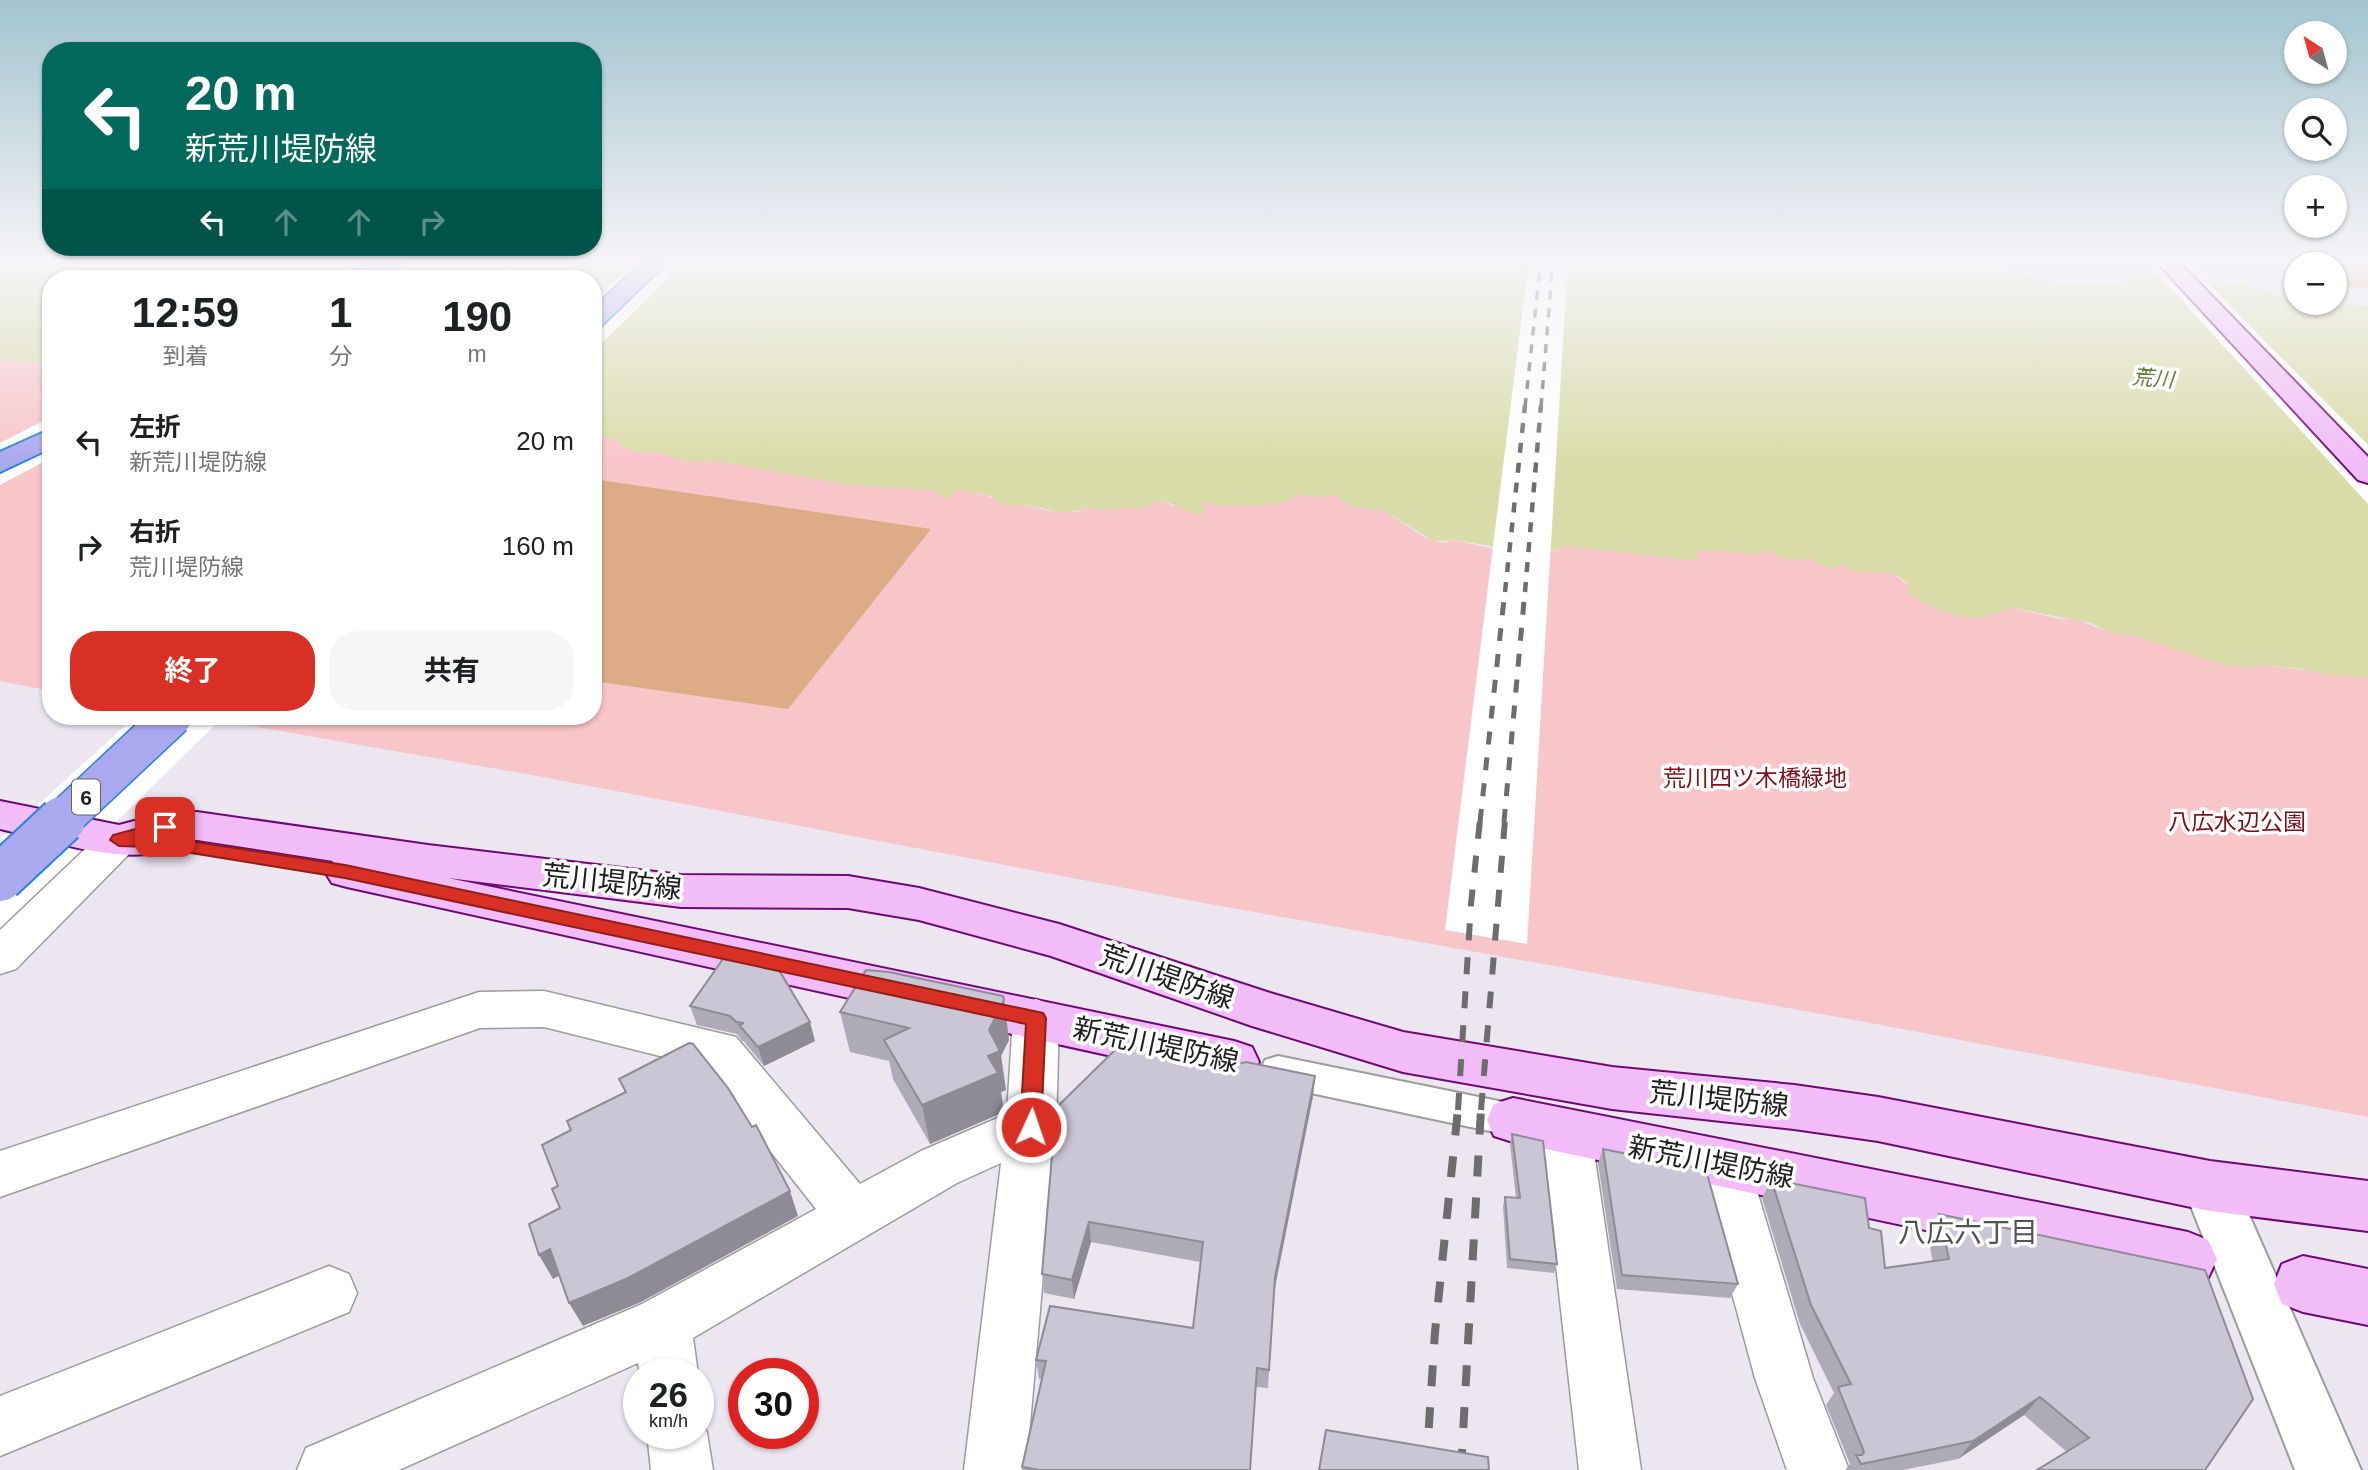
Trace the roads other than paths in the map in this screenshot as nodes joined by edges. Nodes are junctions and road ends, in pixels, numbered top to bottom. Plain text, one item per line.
1 (2229, 328) edge
2 (42, 442) edge
3 (0, 463) edge
4 (2368, 474) edge
5 (163, 725) edge
6 (2, 818) edge
7 (119, 840) junction
8 (0, 878) edge
9 (0, 957) edge
10 (1036, 1018) junction
11 (1234, 1062) joint
12 (1513, 1120) joint
13 (1031, 1127) junction
14 (1566, 1132) junction
15 (1723, 1164) junction
16 (0, 1174) edge
17 (2210, 1186) junction
18 (2368, 1206) edge
19 (853, 1215) junction
20 (2188, 1259) dead end
21 (2303, 1284) dead end
22 (329, 1293) dead end
23 (2368, 1297) edge
24 (666, 1349) edge
25 (0, 1426) edge
26 (679, 1449) edge
27 (328, 1470) edge
28 (682, 1470) edge
29 (995, 1470) edge
30 (1610, 1470) edge
31 (1818, 1470) edge
32 (2328, 1470) edge

1 - 4 main road
2 - 3 highway
5 - 8 highway, 6, bridge
6 - 7 main road, 新荒川堤防線
7 - 9 street
7 - 10 main road, 新荒川堤防線
7 - 17 main road, 荒川堤防線
10 - 11 main road, 新荒川堤防線
10 - 13 street
11 - 12 street, 新荒川堤防線
12 - 14 main road, 新荒川堤防線
13 - 19 street
13 - 29 street
14 - 15 main road, 新荒川堤防線
14 - 30 street
15 - 20 main road, 新荒川堤防線
15 - 31 street
16 - 19 street
17 - 18 main road
17 - 32 street
19 - 24 street
21 - 23 main road
22 - 25 street
24 - 27 street
26 - 28 street

